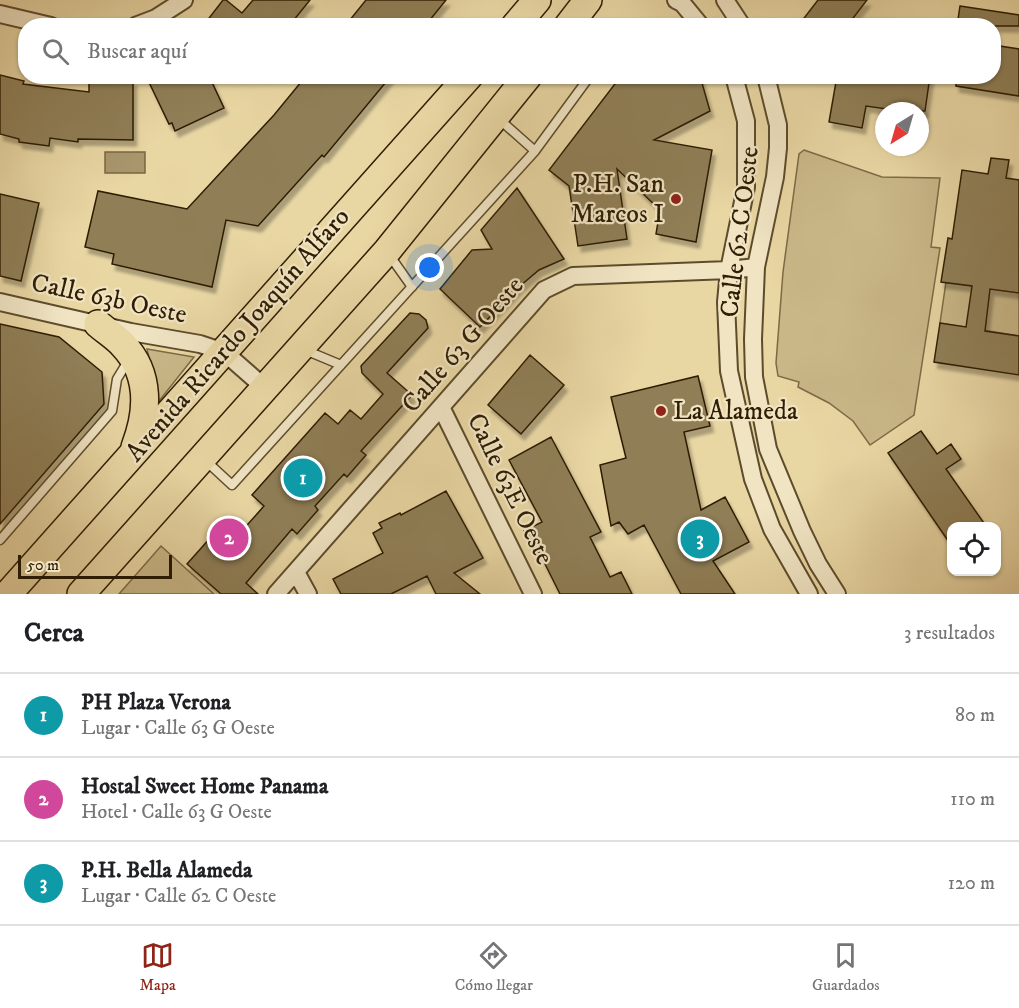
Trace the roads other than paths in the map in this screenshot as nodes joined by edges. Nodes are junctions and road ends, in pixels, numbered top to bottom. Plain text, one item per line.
1 (184, 0) edge
2 (537, 0) edge
3 (588, 0) edge
4 (597, 0) edge
5 (676, 0) edge
6 (725, 0) edge
7 (0, 14) edge
8 (18, 18) edge
9 (156, 18) edge
10 (521, 18) edge
11 (574, 18) edge
12 (576, 18) edge
13 (694, 18) edge
14 (737, 18) edge
15 (462, 84) edge
16 (522, 84) edge
17 (584, 84) edge
18 (736, 84) edge
19 (768, 84) edge
20 (497, 117) junction
21 (536, 151) junction
22 (387, 251) junction
23 (756, 267) junction
24 (729, 270) junction
25 (412, 287) junction
26 (0, 302) edge
27 (98, 324) junction
28 (302, 349) junction
29 (224, 352) junction
30 (131, 355) junction
31 (341, 365) junction
32 (266, 388) junction
33 (441, 407) junction
34 (133, 453) junction
35 (203, 458) junction
36 (0, 540) edge
37 (297, 572) junction
38 (8, 594) edge
39 (81, 594) edge
40 (276, 594) edge
41 (308, 594) edge
42 (533, 594) edge
43 (809, 594) edge
44 (837, 594) edge

1 - 9 street
2 - 10 main road
3 - 11 main road
4 - 12 street
5 - 13 street
6 - 14 street
7 - 8 street
15 - 29 main road, Avenida Ricardo Joaquín Alfaro
16 - 20 main road, Avenida Ricardo Joaquín Alfaro
17 - 21 lane
18 - 24 street, Calle 62 C Oeste
19 - 23 street, Calle 62 C Oeste
20 - 21 lane
20 - 22 main road, Avenida Ricardo Joaquín Alfaro
21 - 25 lane
22 - 25 lane
22 - 28 main road, Avenida Ricardo Joaquín Alfaro
23 - 24 street, Calle 63 G Oeste
23 - 44 street, Calle 62 C Oeste
24 - 33 street, Calle 63 G Oeste
24 - 43 street, Calle 62 C Oeste
25 - 31 lane
26 - 27 street, Calle 63b Oeste
27 - 29 street, Calle 63b Oeste
27 - 30 main road
28 - 31 lane
28 - 32 main road, Avenida Ricardo Joaquín Alfaro
29 - 32 street, Calle 63b Oeste
29 - 34 main road, Avenida Ricardo Joaquín Alfaro
30 - 34 main road
30 - 36 lane
31 - 35 lane
32 - 35 main road, Avenida Ricardo Joaquín Alfaro
33 - 37 street, Calle 63 G Oeste
33 - 42 street, Calle 63E Oeste
34 - 38 main road, Avenida Ricardo Joaquín Alfaro
35 - 39 main road, Avenida Ricardo Joaquín Alfaro
37 - 40 street, Calle 63 G Oeste
37 - 41 street

